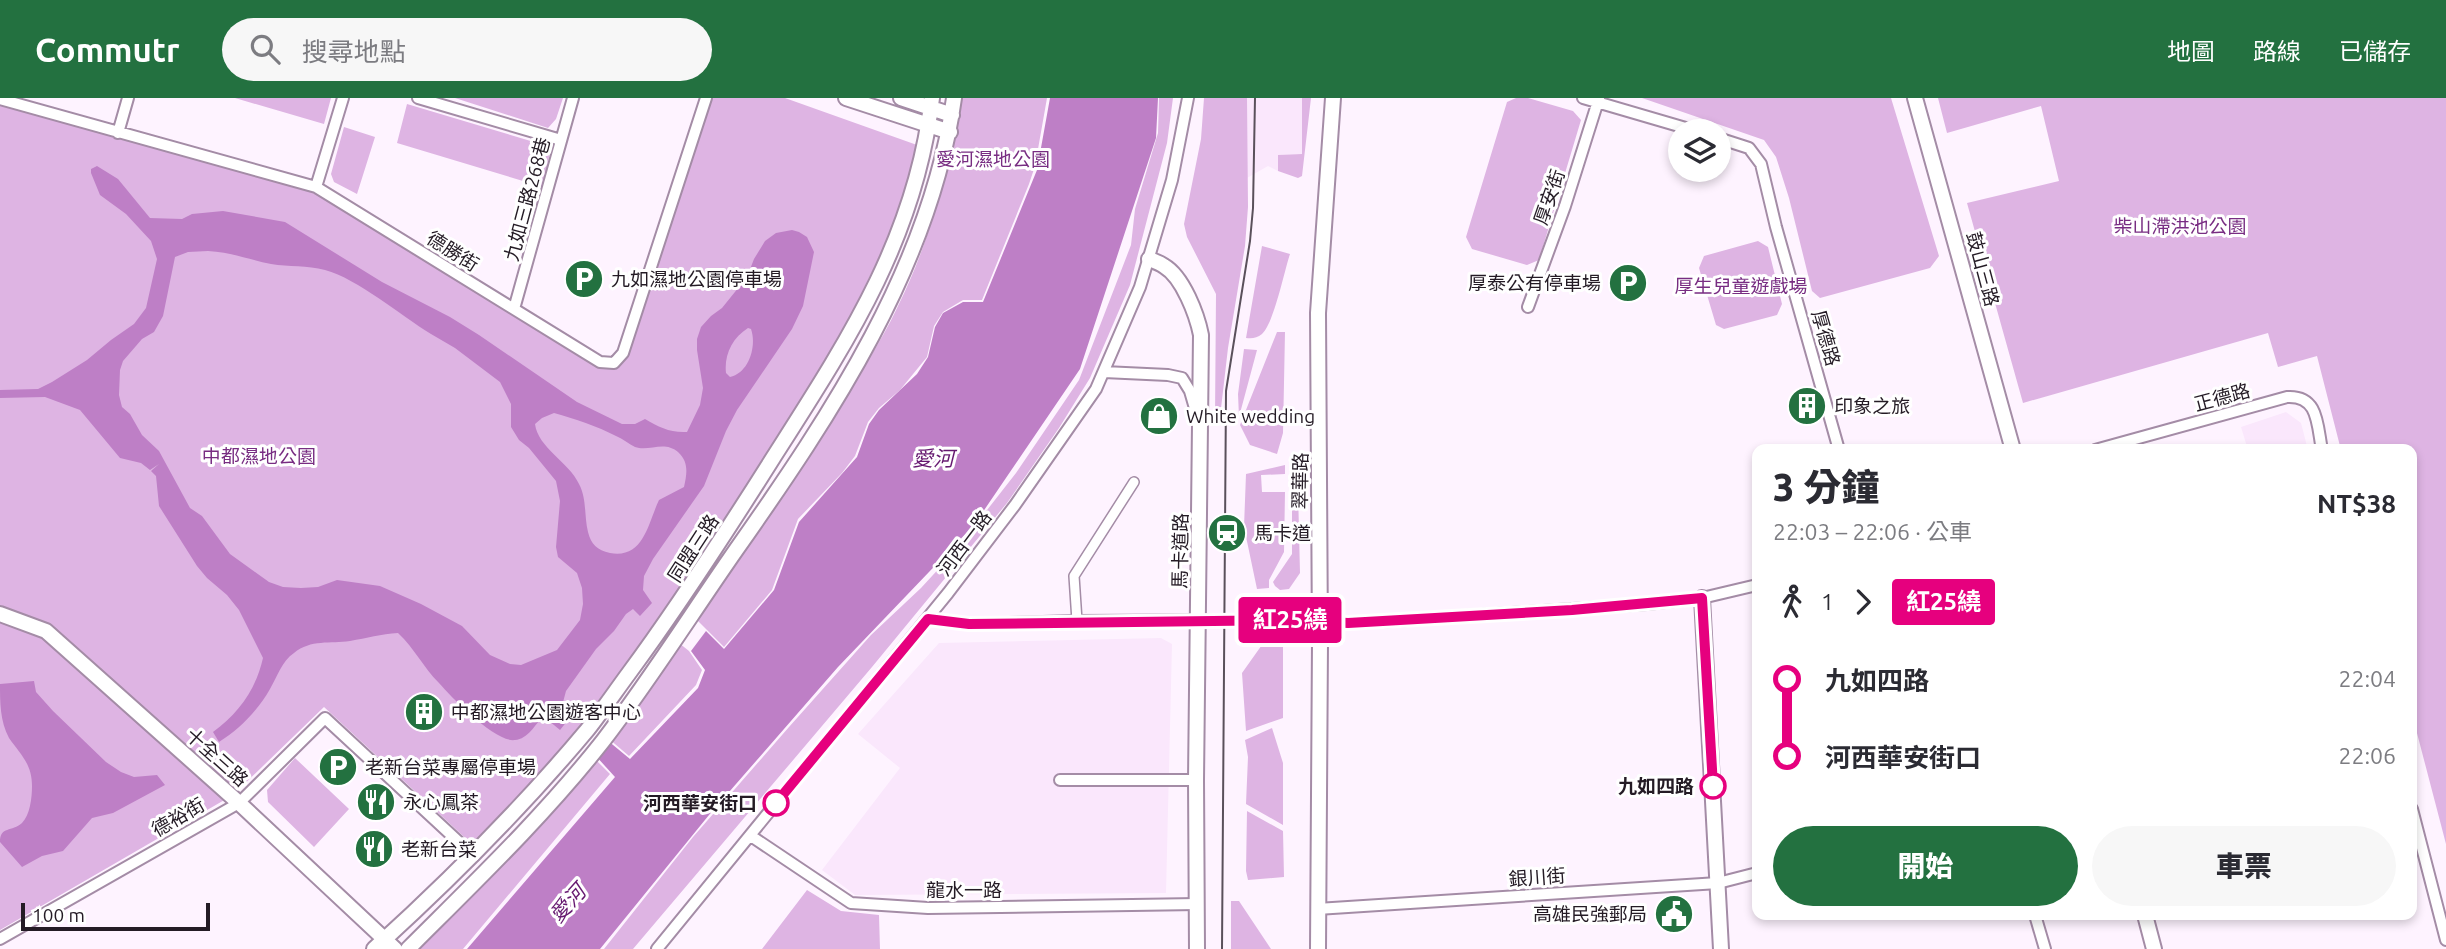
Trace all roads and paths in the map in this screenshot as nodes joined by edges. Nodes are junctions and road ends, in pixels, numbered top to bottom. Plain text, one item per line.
1 (128, 98) edge
2 (343, 98) edge
3 (418, 98) edge
4 (573, 98) edge
5 (706, 98) edge
6 (846, 98) edge
7 (901, 98) edge
8 (954, 98) edge
9 (1188, 98) edge
10 (1333, 98) edge
11 (1583, 98) edge
12 (1916, 98) edge
13 (0, 99) edge
14 (1598, 100) edge
15 (931, 103) edge
16 (952, 115) junction
17 (1668, 122) edge
18 (928, 125) junction
19 (950, 132) junction
20 (118, 133) junction
21 (561, 140) junction
22 (1731, 142) edge
23 (316, 187) junction
24 (1149, 259) junction
25 (1528, 307) dead end
26 (514, 309) junction
27 (1104, 372) junction
28 (1202, 440) junction
29 (1837, 444) edge
30 (2011, 444) edge
31 (2117, 444) edge
32 (2321, 444) edge
33 (1134, 482) dead end
34 (1752, 586) edge
35 (1702, 598) junction
36 (0, 614) edge
37 (928, 619) junction
38 (1077, 621) junction
39 (1198, 621) junction
40 (1319, 622) junction
41 (1060, 780) dead end
42 (1196, 780) junction
43 (239, 803) junction
44 (2417, 828) edge
45 (751, 836) junction
46 (474, 856) junction
47 (1752, 874) edge
48 (1718, 883) junction
49 (1198, 904) junction
50 (1317, 909) junction
51 (2036, 920) edge
52 (2146, 920) edge
53 (0, 939) edge
54 (2446, 940) edge
55 (390, 944) edge
56 (374, 949) edge
57 (408, 949) edge
58 (657, 949) edge
59 (1197, 949) edge
60 (1318, 949) edge
61 (1721, 949) edge
62 (2045, 949) edge
63 (2154, 949) edge

1 - 20 street
2 - 23 street
3 - 21 street
4 - 21 street, 九如三路268巷
5 - 26 street, 德勝街
6 - 18 street
7 - 15 street
8 - 16 street, 同盟三路
9 - 24 street, 河西一路
10 - 40 street, 翠華路
11 - 14 street
12 - 30 street, 鼓山三路
13 - 20 street, 德勝街
14 - 17 street
14 - 25 street, 厚安街
15 - 16 street
15 - 18 street, 同盟三路
16 - 19 street, 同盟三路
18 - 19 street
18 - 46 street, 同盟三路
19 - 57 street, 同盟三路
20 - 23 street, 德勝街
21 - 26 street, 九如三路268巷
22 - 29 street, 厚德路
23 - 26 street, 德勝街
24 - 27 street, 河西一路
24 - 28 street, 馬卡道路
27 - 28 street
27 - 37 street, 河西一路
28 - 39 street, 馬卡道路
31 - 32 street, 正德路
33 - 38 street
34 - 35 street
35 - 40 street
35 - 48 street
36 - 43 street, 十全三路
37 - 38 street
37 - 45 street, 河西一路
38 - 39 street
39 - 40 street
39 - 42 street, 馬卡道路
40 - 50 street, 翠華路
41 - 42 street
42 - 49 street, 馬卡道路
43 - 46 street, 德裕街
43 - 53 street, 德裕街
43 - 55 street, 十全三路
44 - 54 street
45 - 49 street, 龍水一路
45 - 58 street, 河西一路
46 - 55 street, 同盟三路
47 - 48 street, 銀川街
48 - 50 street, 銀川街
48 - 61 street
49 - 59 street, 馬卡道路
50 - 60 street, 翠華路
51 - 62 street
52 - 63 street
55 - 56 street, 同盟三路

